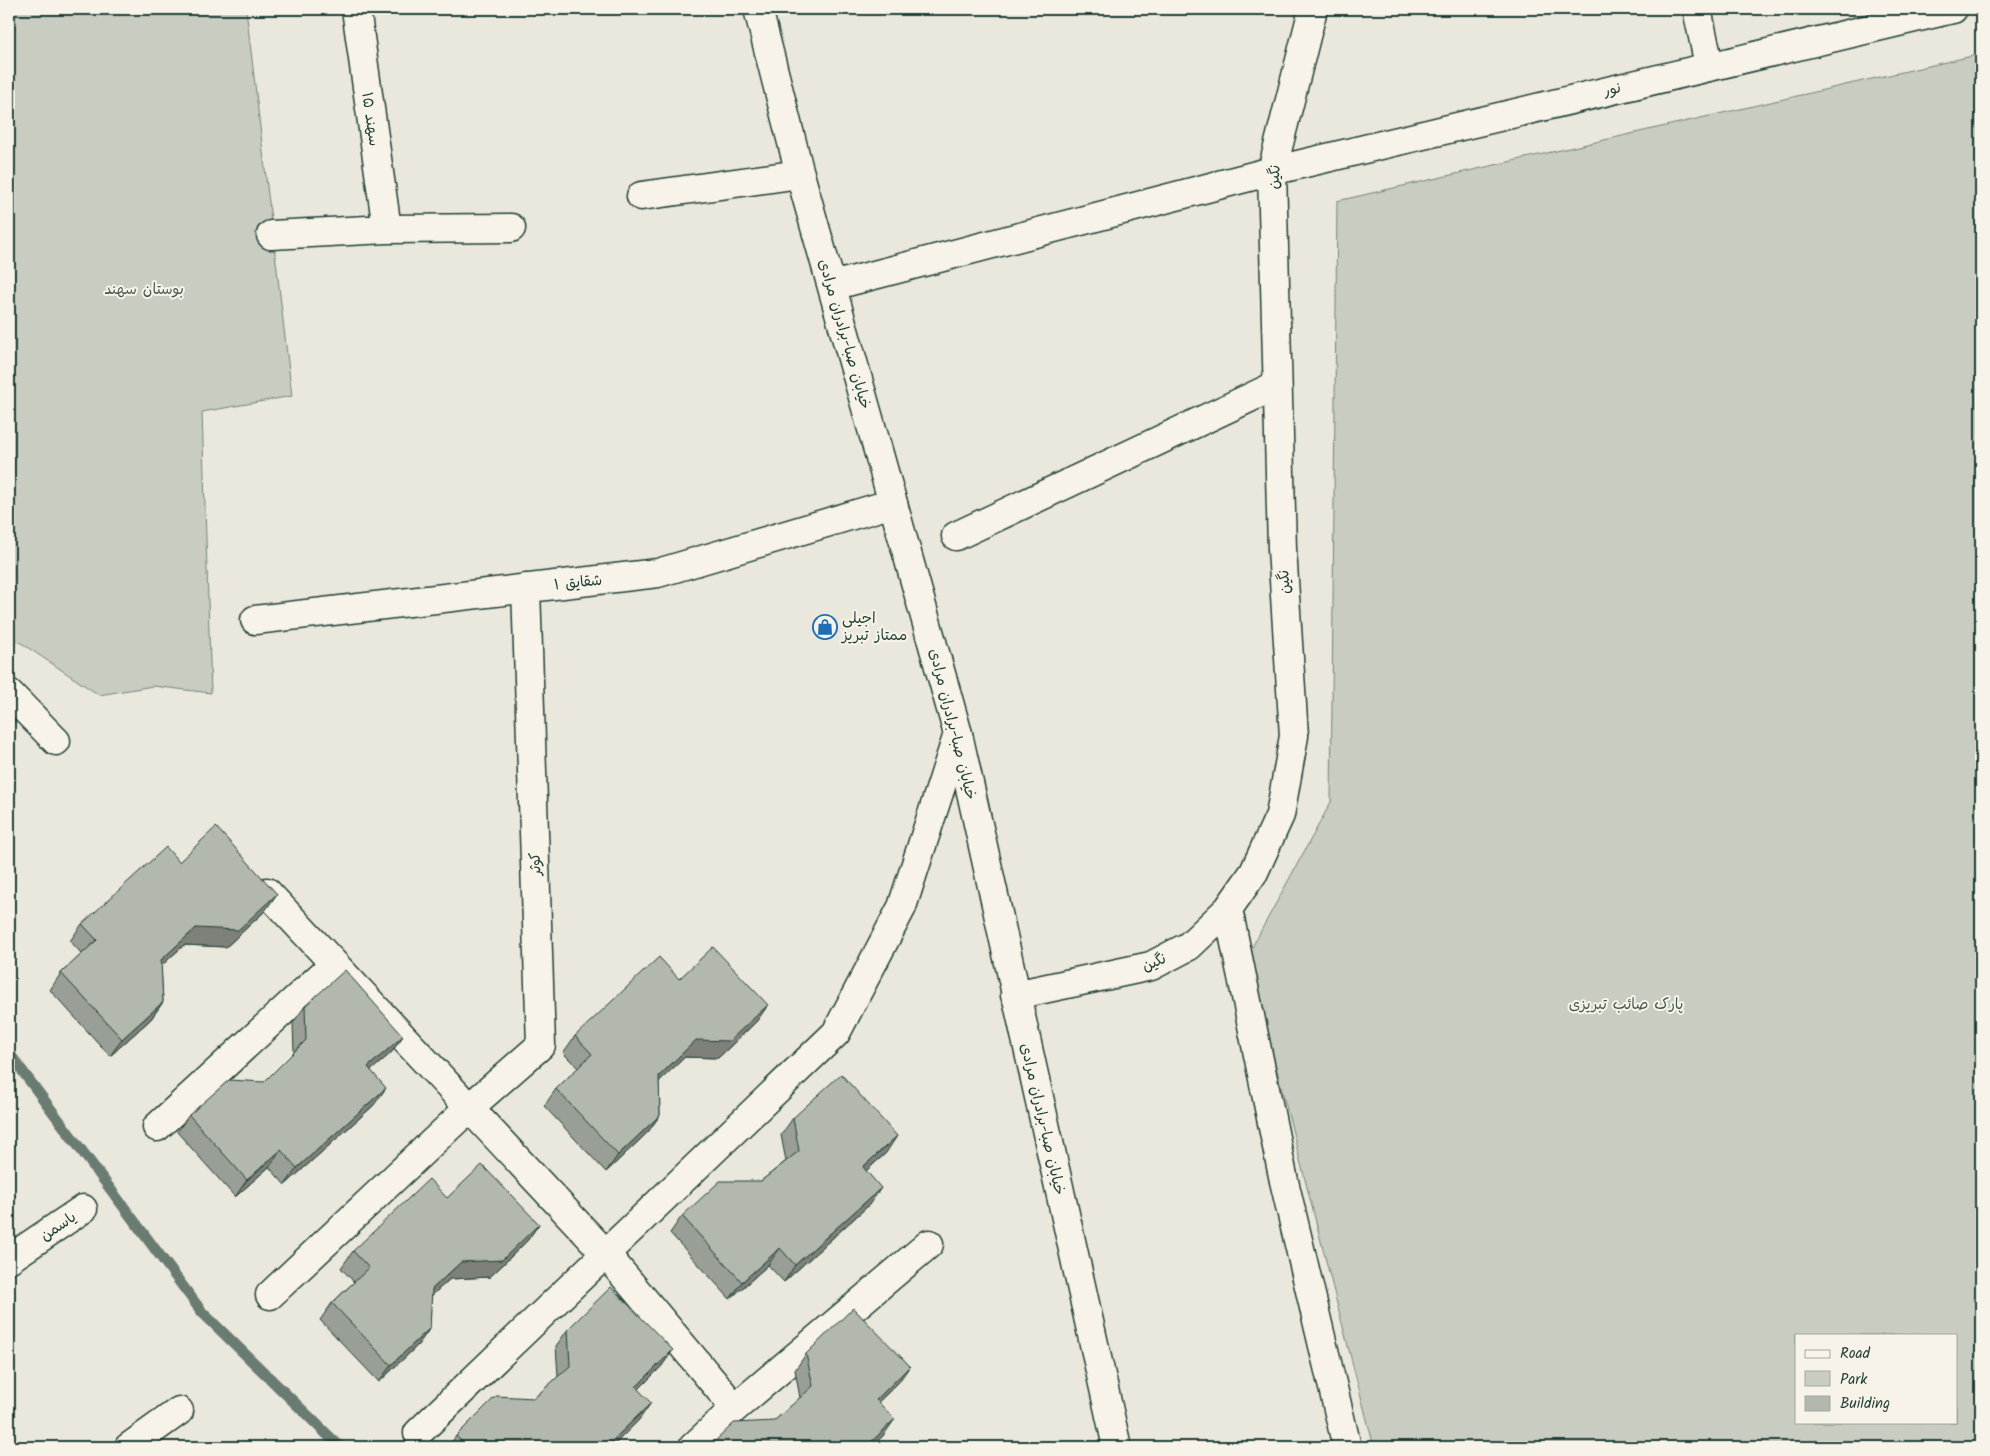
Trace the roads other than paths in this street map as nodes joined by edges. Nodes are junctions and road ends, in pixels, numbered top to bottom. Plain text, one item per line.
1 (356, 9) edge
2 (758, 9) edge
3 (1313, 9) edge
4 (1697, 9) edge
5 (1953, 9) edge
6 (1709, 65) junction
7 (1272, 171) junction
8 (800, 174) junction
9 (641, 196) dead end
10 (511, 228) dead end
11 (386, 229) junction
12 (271, 234) dead end
13 (832, 286) junction
14 (1277, 385) junction
15 (893, 503) junction
16 (956, 536) dead end
17 (526, 588) junction
18 (255, 620) dead end
19 (9, 692) edge
20 (958, 734) junction
21 (56, 741) dead end
22 (267, 892) edge
23 (1228, 909) junction
24 (334, 964) junction
25 (1015, 995) junction
26 (469, 1108) junction
27 (157, 1127) dead end
28 (82, 1209) dead end
29 (929, 1244) dead end
30 (605, 1253) junction
31 (9, 1259) edge
32 (270, 1295) dead end
33 (735, 1408) junction
34 (179, 1411) dead end
35 (418, 1433) dead end
36 (128, 1447) edge
37 (693, 1447) edge
38 (1117, 1447) edge
39 (1347, 1447) edge

1 - 11 street, سهند ۱۵
2 - 8 street, خیابان صبا-برادران مرادی
3 - 7 street, نگین
4 - 6 street
5 - 6 street, نور
6 - 7 street, نور
7 - 13 street, نور
7 - 14 street, نگین
8 - 9 street
8 - 13 street, خیابان صبا-برادران مرادی
10 - 11 street
11 - 12 street
13 - 15 street, خیابان صبا-برادران مرادی
14 - 16 street
14 - 23 street, نگین
15 - 17 street, شقایق ۱
15 - 20 street, خیابان صبا-برادران مرادی
17 - 18 street, شقایق ۱
17 - 26 street, کوثر
19 - 21 street
20 - 25 street, خیابان صبا-برادران مرادی
20 - 30 street
22 - 24 street
23 - 25 street, نگین
23 - 39 street
24 - 26 street
24 - 27 street
25 - 38 street, خیابان صبا-برادران مرادی
26 - 30 street
26 - 32 street, کوثر
28 - 31 street, یاسمن
29 - 33 street
30 - 33 street
30 - 35 street
33 - 37 street
34 - 36 street

